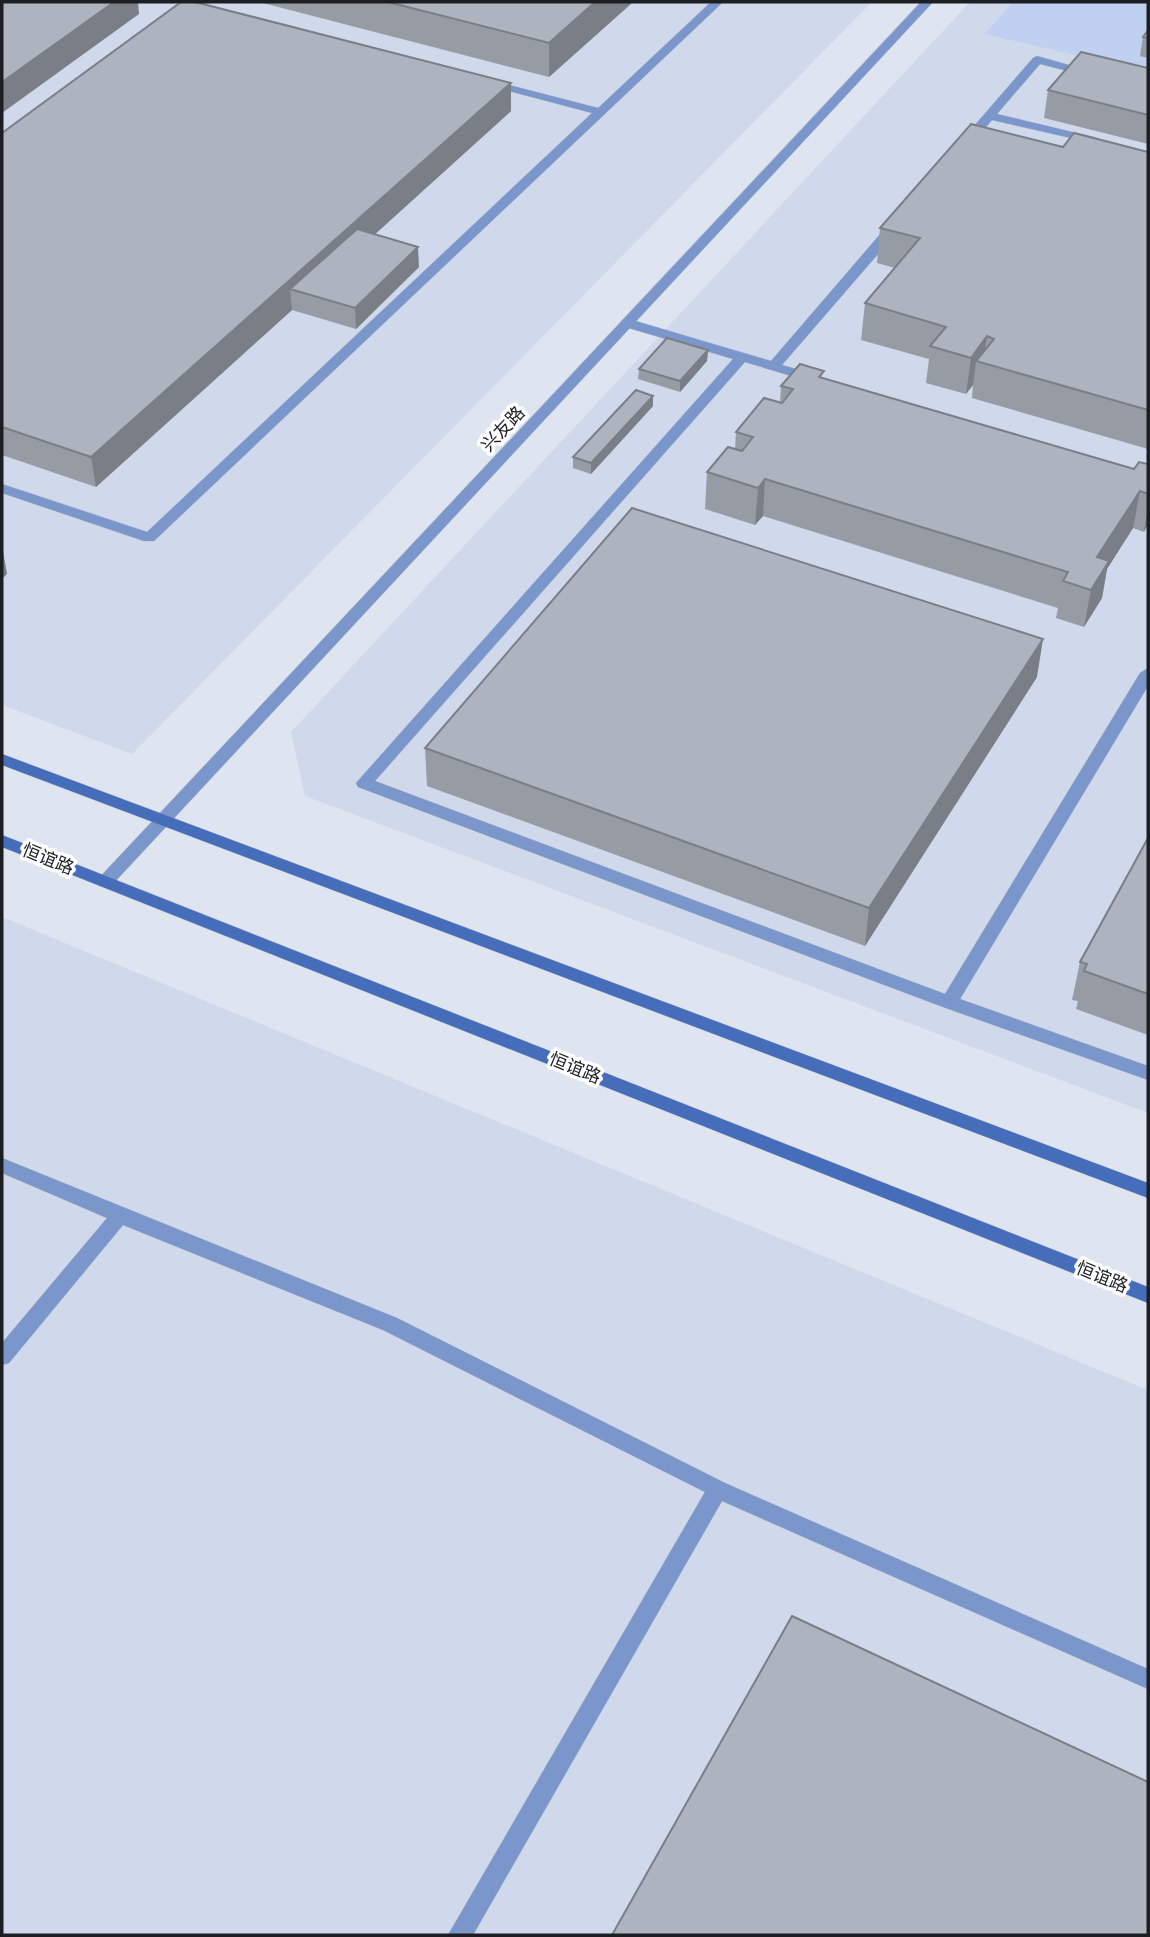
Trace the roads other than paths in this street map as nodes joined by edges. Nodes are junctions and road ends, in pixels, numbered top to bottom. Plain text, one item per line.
1 (717, 2) edge
2 (927, 2) edge
3 (1099, 74) edge
4 (480, 80) edge
5 (601, 111) junction
6 (989, 116) junction
7 (974, 141) edge
8 (1108, 145) edge
9 (900, 220) edge
10 (627, 323) junction
11 (742, 357) junction
12 (774, 366) junction
13 (827, 382) edge
14 (2, 488) edge
15 (1148, 673) edge
16 (2, 759) edge
17 (164, 821) junction
18 (2, 841) edge
19 (105, 882) junction
20 (949, 1002) junction
21 (1148, 1073) edge
22 (2, 1165) edge
23 (1148, 1191) edge
24 (120, 1216) junction
25 (1148, 1295) edge
26 (2, 1357) edge
27 (718, 1489) junction
28 (1148, 1679) edge
29 (460, 1935) edge

1 - 5 street
2 - 10 street, 兴友路
3 - 6 street
4 - 5 street
5 - 14 street
6 - 7 street
6 - 8 street
9 - 12 street
10 - 11 street
10 - 17 street, 兴友路
11 - 12 street
11 - 20 street
12 - 13 street
15 - 20 street
16 - 17 main road
17 - 19 street, 兴友路
17 - 23 main road
18 - 19 main road, 恒谊路
19 - 25 main road, 恒谊路
20 - 21 street
22 - 24 street
24 - 26 street
24 - 27 street
27 - 28 street
27 - 29 street

